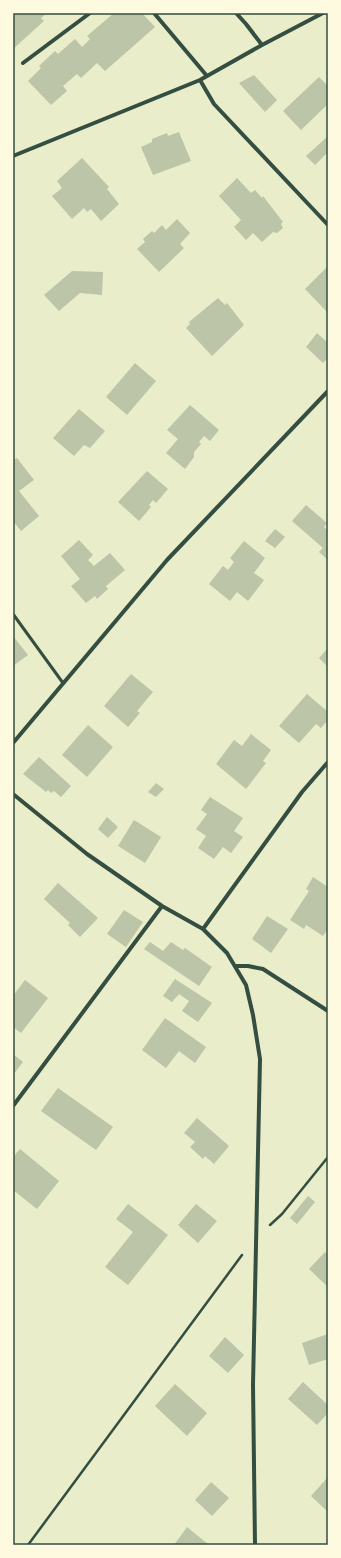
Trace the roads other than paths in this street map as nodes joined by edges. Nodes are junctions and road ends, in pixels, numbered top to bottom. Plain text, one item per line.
1 (90, 13) edge
2 (154, 13) edge
3 (236, 13) edge
4 (323, 13) edge
5 (262, 45) junction
6 (23, 63) dead end
7 (207, 76) junction
8 (200, 80) junction
9 (13, 156) edge
10 (328, 225) edge
11 (328, 391) edge
12 (13, 614) edge
13 (63, 684) junction
14 (13, 743) edge
15 (328, 762) edge
16 (13, 794) edge
17 (162, 906) junction
18 (203, 929) junction
19 (236, 966) junction
20 (328, 1011) edge
21 (13, 1106) edge
22 (255, 1545) edge

1 - 6 street
2 - 7 street
3 - 5 street
4 - 5 street
5 - 7 street
7 - 8 street
8 - 9 street
8 - 10 street
11 - 13 street
12 - 13 lane
13 - 14 street
15 - 18 street
16 - 17 street
17 - 18 street
17 - 21 street
18 - 19 street
19 - 20 street
19 - 22 street

